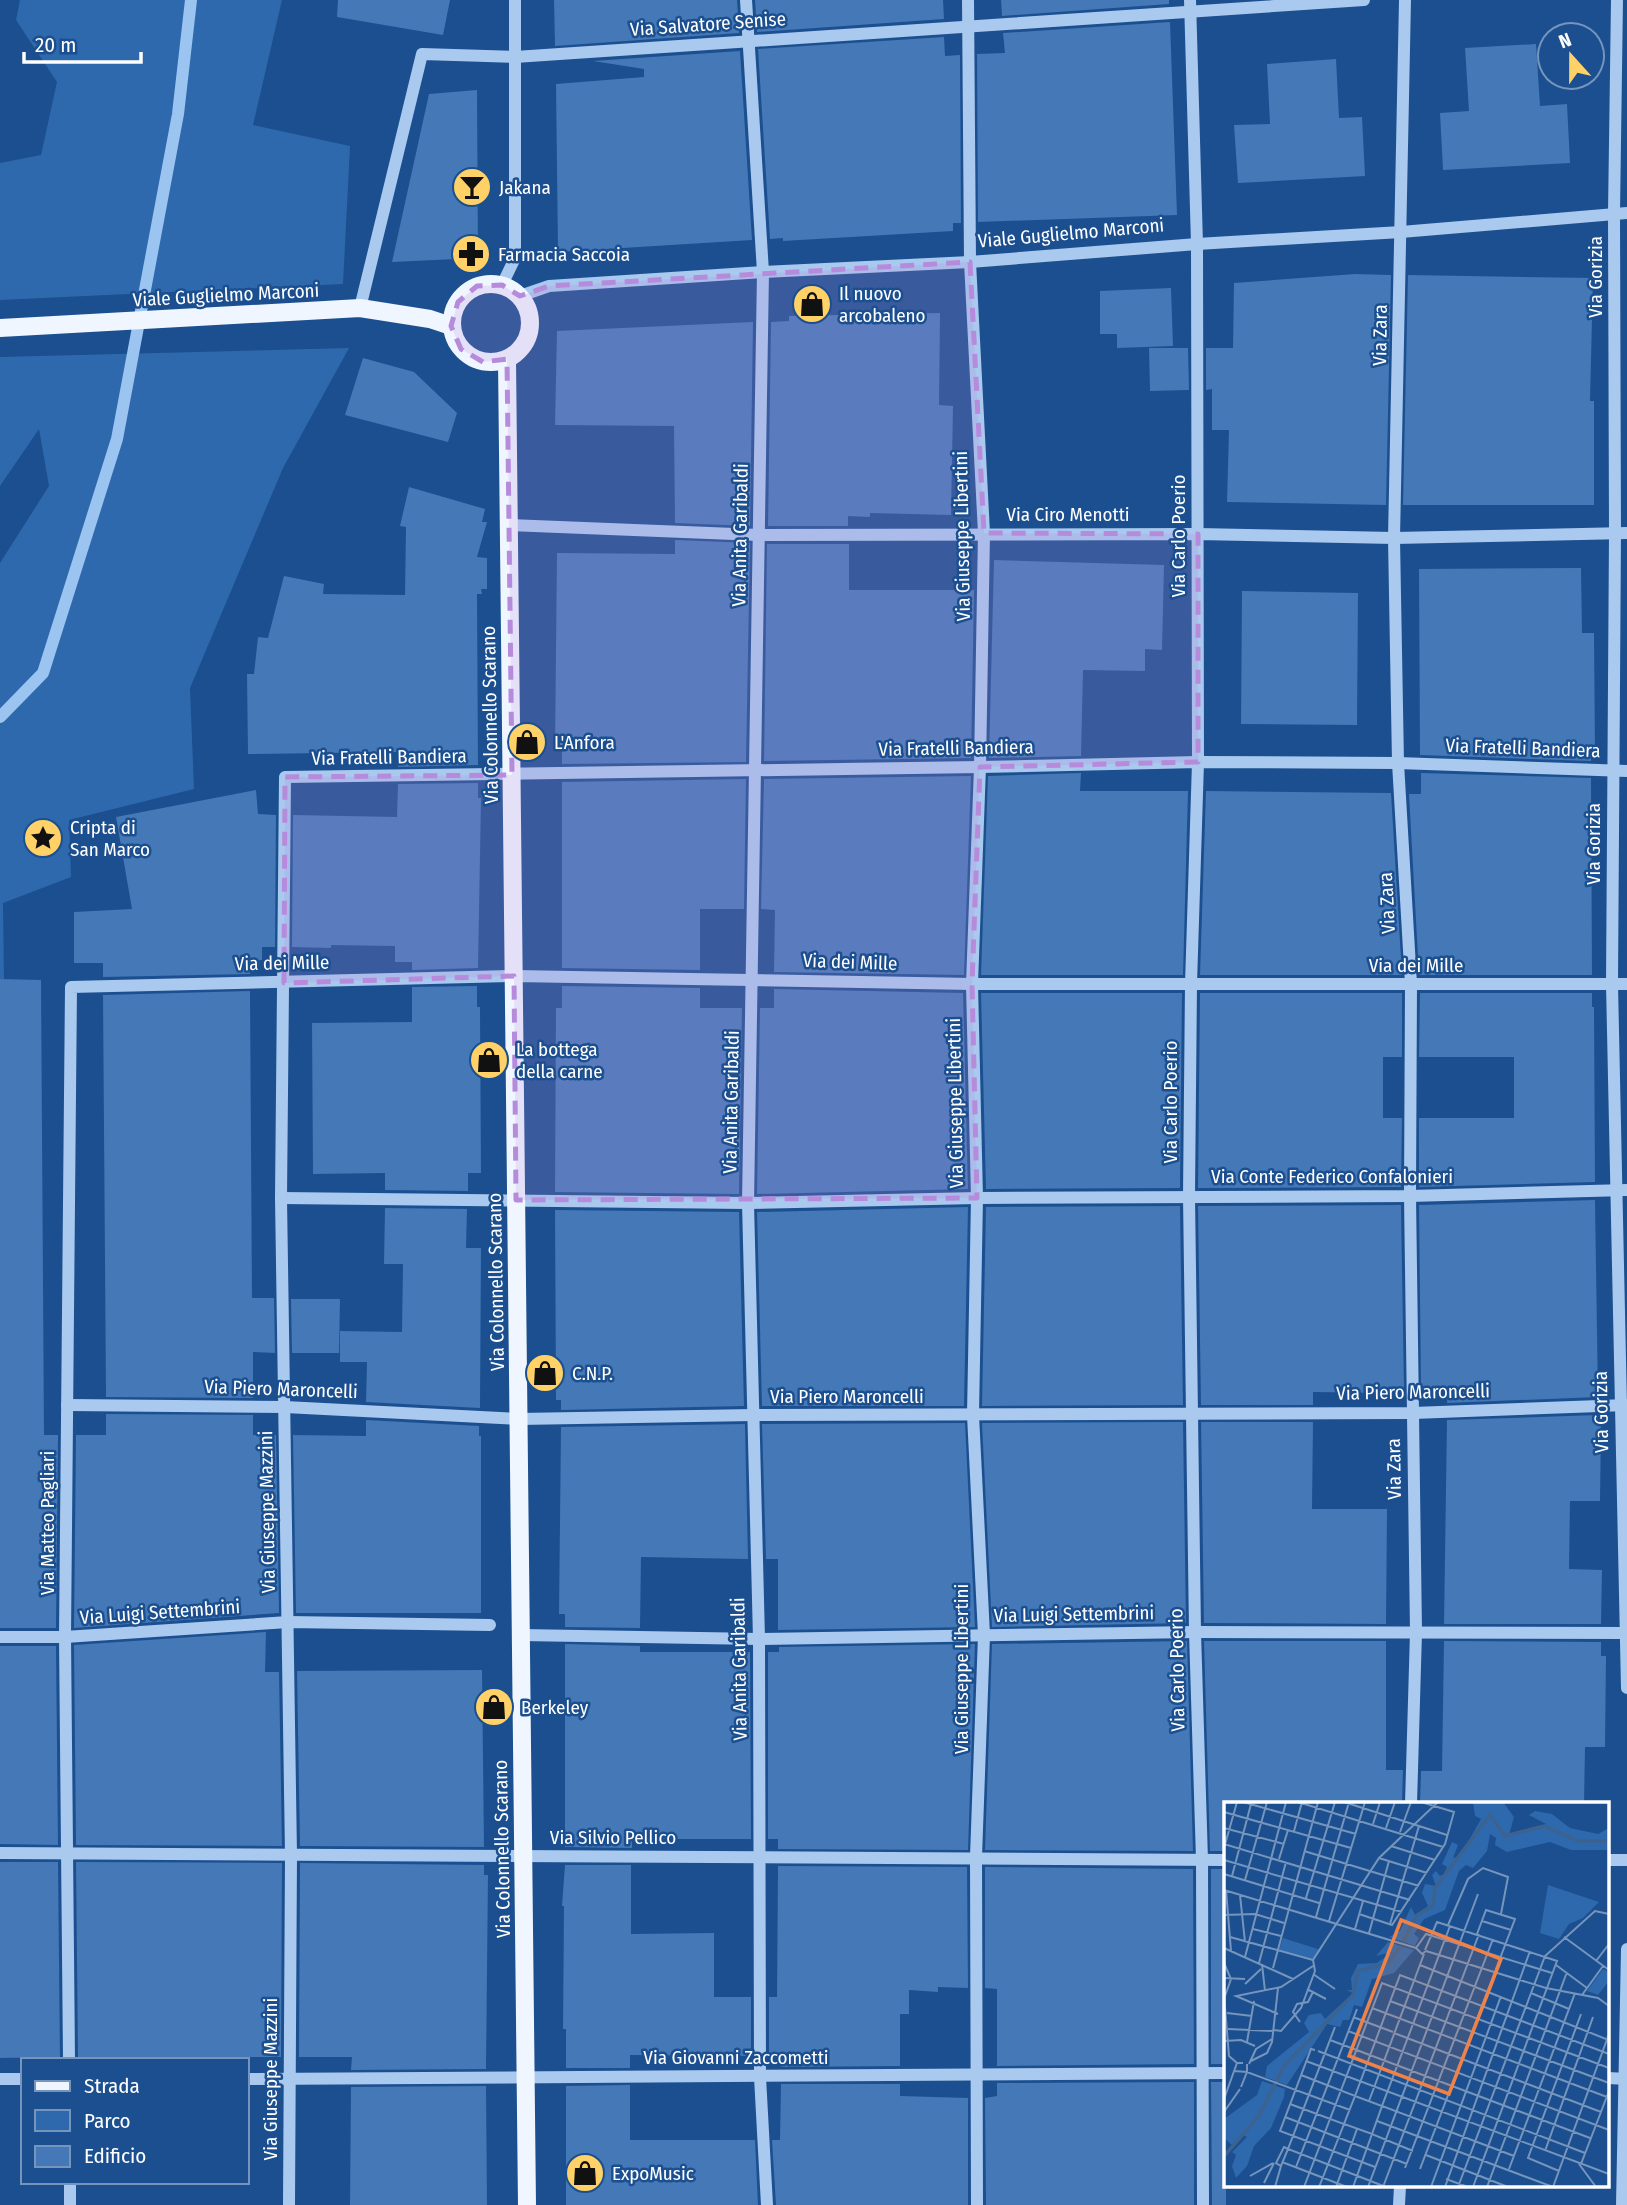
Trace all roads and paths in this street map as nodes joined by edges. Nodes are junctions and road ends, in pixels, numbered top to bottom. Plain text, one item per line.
1 (515, 0) edge
2 (746, 0) edge
3 (968, 0) edge
4 (1364, 0) edge
5 (1405, 0) edge
6 (1617, 0) edge
7 (1191, 6) edge
8 (969, 27) junction
9 (748, 40) junction
10 (515, 57) junction
11 (1620, 213) edge
12 (1401, 232) junction
13 (1197, 244) junction
14 (970, 262) junction
15 (763, 272) junction
16 (502, 285) junction
17 (520, 296) junction
18 (360, 309) junction
19 (452, 326) junction
20 (0, 328) edge
21 (507, 359) junction
22 (509, 525) junction
23 (984, 533) junction
24 (1621, 533) edge
25 (1198, 534) junction
26 (759, 535) junction
27 (1394, 538) junction
28 (1198, 762) junction
29 (1398, 763) junction
30 (980, 768) junction
31 (755, 771) junction
32 (1612, 771) junction
33 (1627, 771) edge
34 (512, 775) junction
35 (285, 777) joint
36 (514, 976) junction
37 (753, 978) junction
38 (284, 983) junction
39 (972, 984) junction
40 (1191, 984) junction
41 (1411, 984) junction
42 (1612, 984) junction
43 (1627, 984) edge
44 (71, 987) joint
45 (1622, 1190) edge
46 (1189, 1196) junction
47 (1410, 1196) junction
48 (281, 1198) junction
49 (976, 1198) junction
50 (516, 1200) junction
51 (748, 1203) junction
52 (67, 1405) junction
53 (1623, 1405) edge
54 (285, 1407) junction
55 (1413, 1413) junction
56 (1193, 1414) junction
57 (754, 1415) junction
58 (973, 1415) junction
59 (519, 1419) junction
60 (288, 1622) junction
61 (490, 1625) dead end
62 (1195, 1632) junction
63 (1416, 1632) junction
64 (1627, 1633) edge
65 (521, 1635) junction
66 (984, 1635) junction
67 (0, 1637) edge
68 (65, 1637) junction
69 (759, 1639) junction
70 (1627, 1688) edge
71 (1410, 1802) edge
72 (0, 1853) edge
73 (67, 1853) junction
74 (291, 1855) junction
75 (523, 1856) junction
76 (760, 1857) junction
77 (976, 1857) junction
78 (1202, 1860) junction
79 (1224, 1860) edge
80 (1627, 1949) edge
81 (69, 2058) edge
82 (1203, 2073) junction
83 (1224, 2073) edge
84 (976, 2075) junction
85 (525, 2076) junction
86 (760, 2077) junction
87 (0, 2079) edge
88 (21, 2079) edge
89 (248, 2079) edge
90 (290, 2079) junction
91 (1625, 2079) edge
92 (70, 2184) edge
93 (70, 2205) edge
94 (289, 2205) edge
95 (527, 2205) edge
96 (767, 2205) edge
97 (977, 2205) edge
98 (1203, 2205) edge
99 (1622, 2205) edge

1 - 10 street
2 - 9 street, Via Anita Garibaldi
3 - 8 street, Via Giuseppe Libertini
4 - 7 street, Via Salvatore Senise
5 - 12 street, Via Zara
6 - 11 street, Via Gorizia
7 - 8 street, Via Salvatore Senise
7 - 13 street, Via Carlo Poerio
8 - 9 street, Via Salvatore Senise
8 - 14 street, Via Giuseppe Libertini
9 - 10 street, Via Salvatore Senise
9 - 15 street, Via Anita Garibaldi
10 - 16 street
10 - 18 street, Via Salvatore Senise
11 - 12 street, Viale Guglielmo Marconi
11 - 24 street, Via Gorizia
12 - 13 street, Viale Guglielmo Marconi
12 - 27 street, Via Zara
13 - 14 street, Viale Guglielmo Marconi
13 - 25 street, Via Carlo Poerio
14 - 15 street, Viale Guglielmo Marconi
14 - 23 street, Via Giuseppe Libertini
15 - 17 street, Viale Guglielmo Marconi
15 - 26 street, Via Anita Garibaldi
16 - 17 main road
16 - 19 main road
17 - 21 main road
18 - 19 main road, Viale Guglielmo Marconi
18 - 20 main road, Viale Guglielmo Marconi
19 - 21 main road
21 - 22 main road, Via Colonnello Scarano
22 - 26 street, Via Ciro Menotti
22 - 34 main road, Via Colonnello Scarano
23 - 25 street, Via Ciro Menotti
23 - 26 street, Via Ciro Menotti
23 - 30 street, Via Giuseppe Libertini
24 - 27 street, Via Ciro Menotti
24 - 32 street, Via Gorizia
25 - 27 street, Via Ciro Menotti
25 - 28 street, Via Carlo Poerio
26 - 31 street, Via Anita Garibaldi
27 - 29 street, Via Zara
28 - 29 street, Via Fratelli Bandiera
28 - 30 street, Via Fratelli Bandiera
28 - 40 street, Via Carlo Poerio
29 - 32 street, Via Fratelli Bandiera
29 - 41 street, Via Zara
30 - 31 street, Via Fratelli Bandiera
30 - 39 street, Via Giuseppe Libertini
31 - 34 street, Via Fratelli Bandiera
31 - 37 street, Via Anita Garibaldi
32 - 33 street, Via Fratelli Bandiera
32 - 42 street, Via Gorizia
34 - 35 street, Via Fratelli Bandiera
34 - 36 main road, Via Colonnello Scarano
35 - 38 street, Via Giuseppe Mazzini
36 - 37 street, Via dei Mille
36 - 38 street, Via dei Mille
36 - 50 main road, Via Colonnello Scarano
37 - 39 street, Via dei Mille
37 - 51 street, Via Anita Garibaldi
38 - 44 street, Via dei Mille
38 - 48 street, Via Giuseppe Mazzini
39 - 40 street, Via dei Mille
39 - 49 street, Via Giuseppe Libertini
40 - 41 street, Via dei Mille
40 - 46 street, Via Carlo Poerio
41 - 42 street, Via dei Mille
41 - 47 street, Via Zara
42 - 43 street, Via dei Mille
42 - 45 street, Via Gorizia
44 - 52 street, Via Matteo Pagliari
45 - 47 street, Via Conte Federico Confalonieri
45 - 53 street, Via Gorizia
46 - 47 street, Via Conte Federico Confalonieri
46 - 49 street, Via Conte Federico Confalonieri
46 - 56 street, Via Carlo Poerio
47 - 55 street, Via Zara
48 - 50 street, Via Conte Federico Confalonieri
48 - 54 street, Via Giuseppe Mazzini
49 - 51 street, Via Conte Federico Confalonieri
49 - 58 street, Via Giuseppe Libertini
50 - 51 street, Via Conte Federico Confalonieri
50 - 59 main road, Via Colonnello Scarano
51 - 57 street, Via Anita Garibaldi
52 - 54 street, Via Piero Maroncelli
52 - 68 street, Via Matteo Pagliari
53 - 55 street, Via Piero Maroncelli
53 - 64 street, Via Gorizia
54 - 59 street, Via Piero Maroncelli
54 - 60 street, Via Giuseppe Mazzini
55 - 56 street, Via Piero Maroncelli
55 - 63 street, Via Zara
56 - 58 street, Via Piero Maroncelli
56 - 62 street, Via Carlo Poerio
57 - 58 street, Via Piero Maroncelli
57 - 59 street, Via Piero Maroncelli
57 - 69 street, Via Anita Garibaldi
58 - 66 street, Via Giuseppe Libertini
59 - 65 main road, Via Colonnello Scarano
60 - 61 street, Via Luigi Settembrini
60 - 68 street, Via Luigi Settembrini
60 - 74 street, Via Giuseppe Mazzini
62 - 63 street, Via Luigi Settembrini
62 - 66 street, Via Luigi Settembrini
62 - 78 street, Via Carlo Poerio
63 - 64 street, Via Luigi Settembrini
63 - 71 street, Via Zara
64 - 70 street, Via Gorizia
65 - 69 street, Via Luigi Settembrini
65 - 75 main road, Via Colonnello Scarano
66 - 69 street, Via Luigi Settembrini
66 - 77 street, Via Giuseppe Libertini
67 - 68 street, Via Luigi Settembrini
68 - 73 street, Via Matteo Pagliari
69 - 76 street, Via Anita Garibaldi
72 - 73 street, Via Silvio Pellico
73 - 74 street, Via Silvio Pellico
73 - 81 street, Via Matteo Pagliari
74 - 75 street, Via Silvio Pellico
74 - 90 street, Via Giuseppe Mazzini
75 - 76 street, Via Silvio Pellico
75 - 85 main road, Via Colonnello Scarano
76 - 77 street, Via Silvio Pellico
76 - 86 street, Via Anita Garibaldi
77 - 78 street, Via Silvio Pellico
77 - 84 street, Via Giuseppe Libertini
78 - 79 street, Via Silvio Pellico
78 - 82 street, Via Carlo Poerio
80 - 91 street
82 - 83 street, Via Giovanni Zaccometti
82 - 84 street, Via Giovanni Zaccometti
82 - 98 street, Via Carlo Poerio
84 - 86 street, Via Giovanni Zaccometti
84 - 97 street, Via Giuseppe Libertini
85 - 86 street, Via Giovanni Zaccometti
85 - 90 street, Via Giovanni Zaccometti
85 - 95 main road, Via Colonnello Scarano
86 - 96 street, Via Anita Garibaldi
87 - 88 street
89 - 90 street, Via Giovanni Zaccometti
90 - 94 street, Via Giuseppe Mazzini
91 - 99 street
92 - 93 street

